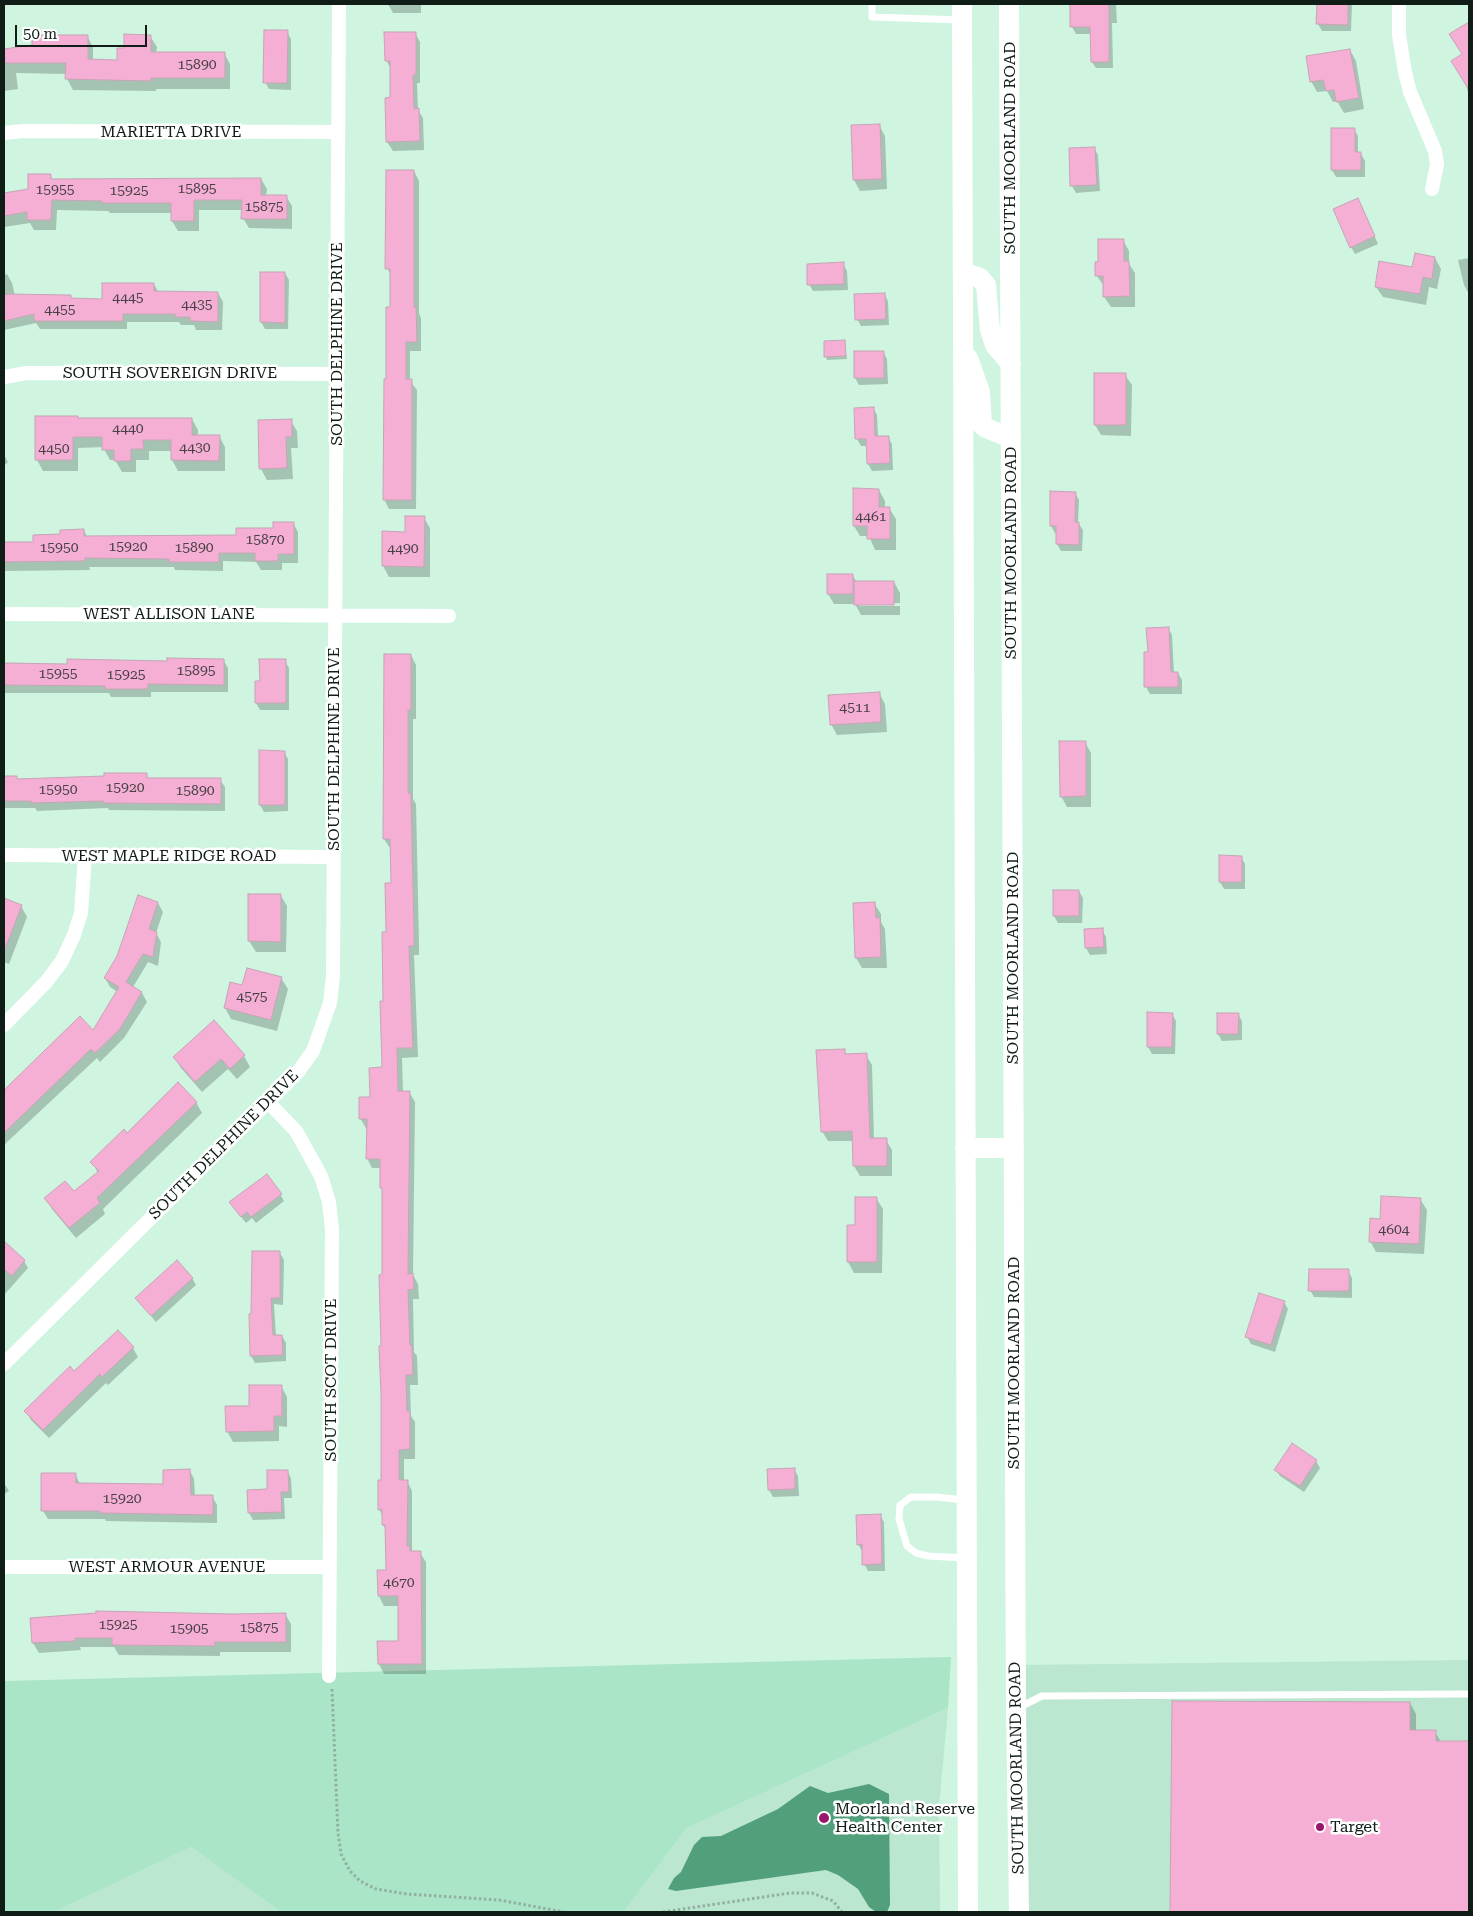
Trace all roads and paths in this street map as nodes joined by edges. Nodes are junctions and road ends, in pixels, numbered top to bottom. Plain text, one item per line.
1 (339, 4) edge
2 (872, 4) edge
3 (1010, 4) edge
4 (1399, 4) edge
5 (962, 12) edge
6 (338, 132) junction
7 (4, 133) edge
8 (1432, 189) dead end
9 (962, 272) junction
10 (963, 342) junction
11 (1011, 364) junction
12 (336, 374) junction
13 (4, 377) edge
14 (1011, 438) junction
15 (4, 614) edge
16 (335, 615) junction
17 (449, 616) dead end
18 (4, 855) edge
19 (84, 855) junction
20 (334, 857) junction
21 (4, 1025) edge
22 (269, 1102) junction
23 (965, 1148) junction
24 (1014, 1148) junction
25 (4, 1364) edge
26 (966, 1500) junction
27 (967, 1558) junction
28 (4, 1567) edge
29 (330, 1567) junction
30 (329, 1676) joint
31 (1469, 1694) edge
32 (1016, 1710) junction
33 (564, 1912) edge
34 (663, 1912) edge
35 (842, 1912) edge
36 (968, 1912) edge
37 (1019, 1912) edge

1 - 6 street, SOUTH DELPHINE DRIVE
2 - 5 lane
3 - 11 main road, SOUTH MOORLAND ROAD
4 - 8 street
5 - 9 main road
6 - 7 street, MARIETTA DRIVE
6 - 12 street, SOUTH DELPHINE DRIVE
9 - 10 main road
9 - 11 main road
10 - 14 main road
10 - 23 main road
11 - 14 main road, SOUTH MOORLAND ROAD
12 - 13 street, SOUTH SOVEREIGN DRIVE
12 - 16 street, SOUTH DELPHINE DRIVE
14 - 24 main road, SOUTH MOORLAND ROAD
15 - 16 street, WEST ALLISON LANE
16 - 17 street, WEST ALLISON LANE
16 - 20 street, SOUTH DELPHINE DRIVE
18 - 19 street, WEST MAPLE RIDGE ROAD
19 - 20 street, WEST MAPLE RIDGE ROAD
19 - 21 street
20 - 22 street, SOUTH DELPHINE DRIVE
22 - 25 street, SOUTH DELPHINE DRIVE
22 - 29 street, SOUTH SCOT DRIVE
23 - 24 main road
23 - 26 main road
24 - 32 main road, SOUTH MOORLAND ROAD
26 - 27 main road
26 - 27 lane
27 - 36 main road
28 - 29 street, WEST ARMOUR AVENUE
29 - 30 street, SOUTH SCOT DRIVE
30 - 33 path
31 - 32 lane
32 - 37 main road, SOUTH MOORLAND ROAD
34 - 35 path

